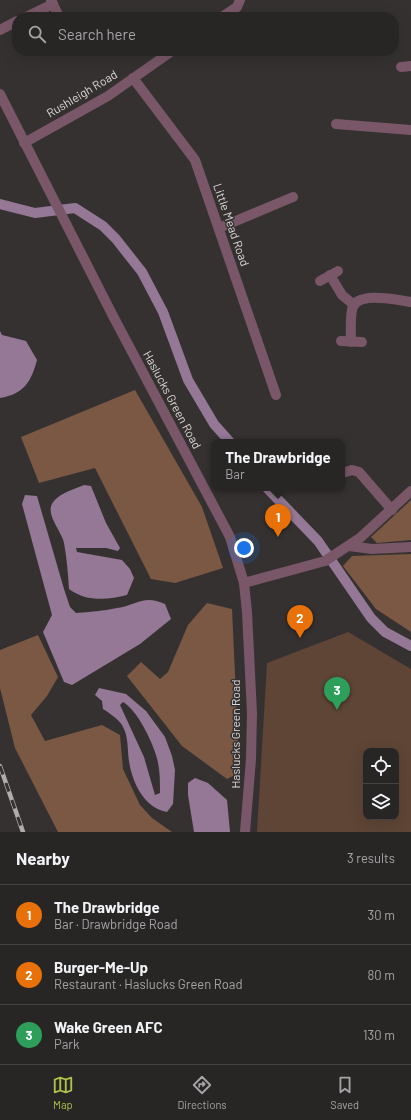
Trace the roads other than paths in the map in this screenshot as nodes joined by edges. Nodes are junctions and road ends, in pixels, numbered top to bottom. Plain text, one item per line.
1 (240, 0) edge
2 (52, 2) edge
3 (35, 12) edge
4 (57, 12) edge
5 (230, 12) edge
6 (12, 24) edge
7 (0, 30) edge
8 (165, 56) edge
9 (133, 78) junction
10 (0, 94) edge
11 (336, 124) dead end
12 (411, 130) edge
13 (24, 143) junction
14 (293, 197) dead end
15 (219, 228) junction
16 (320, 281) dead end
17 (411, 302) edge
18 (354, 304) junction
19 (351, 342) dead end
20 (276, 395) dead end
21 (345, 472) edge
22 (411, 491) edge
23 (392, 510) junction
24 (349, 546) junction
25 (411, 547) edge
26 (244, 583) junction
27 (245, 832) edge

1 - 5 street
2 - 3 street
2 - 4 street
6 - 7 street
8 - 9 street, Rushleigh Road
9 - 13 street, Rushleigh Road
9 - 15 street, Little Mead Road
10 - 13 street, Haslucks Green Road
11 - 12 street
13 - 26 street, Haslucks Green Road
14 - 15 street
15 - 20 street, Little Mead Road
16 - 18 street
17 - 18 street
18 - 19 street
21 - 23 street
22 - 23 street
23 - 24 street
24 - 25 street
24 - 26 street
26 - 27 street, Haslucks Green Road

